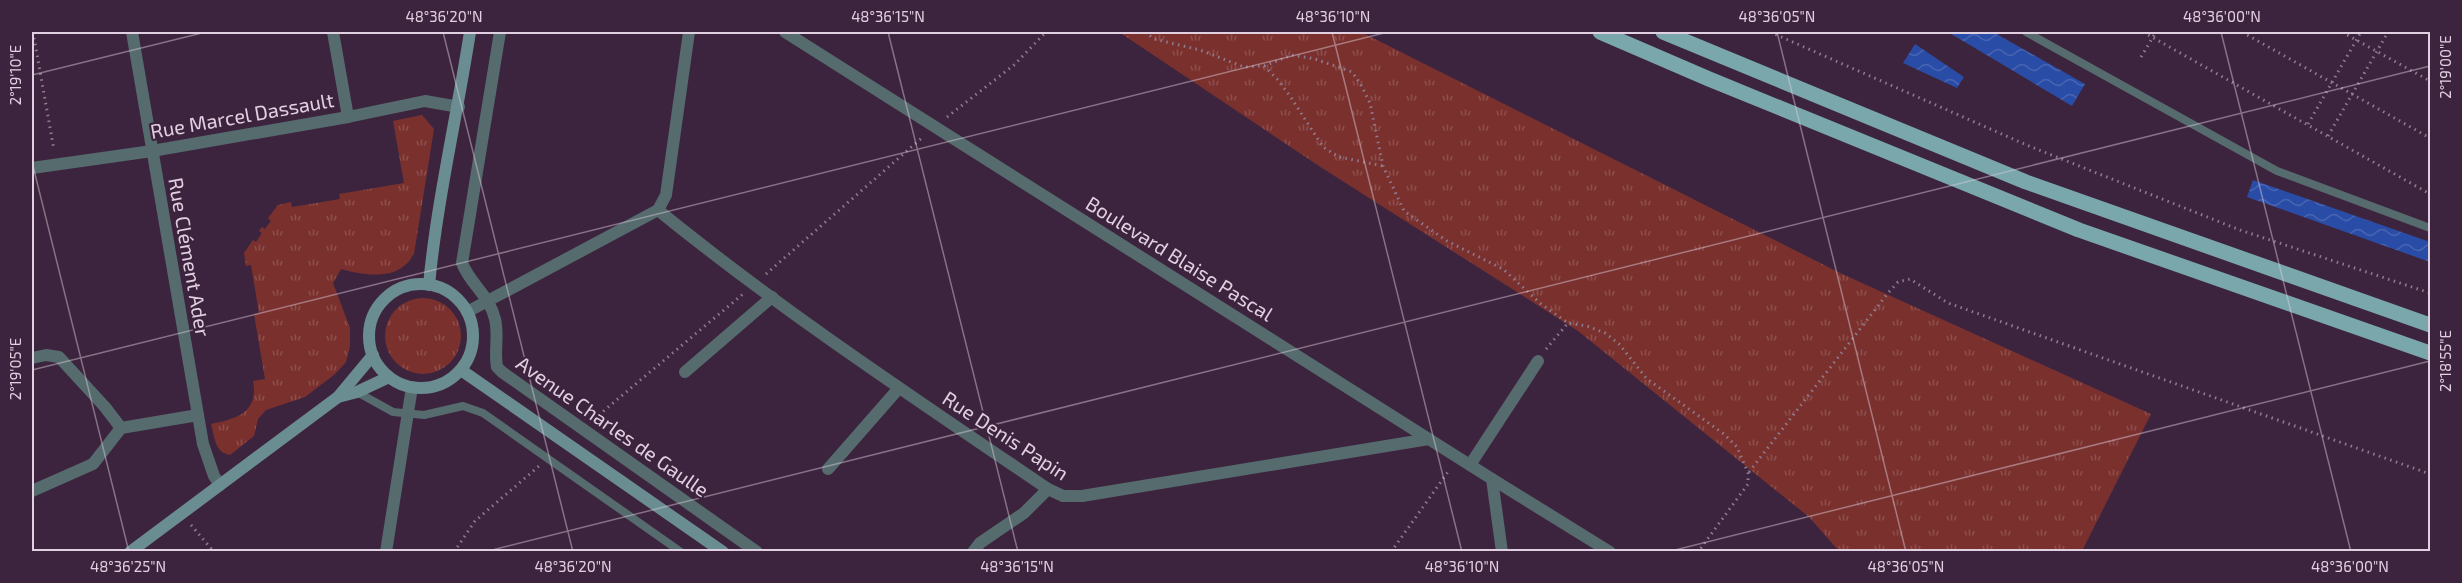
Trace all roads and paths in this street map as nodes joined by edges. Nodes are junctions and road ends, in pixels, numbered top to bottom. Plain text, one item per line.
1 (33, 32) edge
2 (132, 32) edge
3 (333, 32) edge
4 (470, 32) edge
5 (500, 32) edge
6 (689, 32) edge
7 (785, 32) edge
8 (1145, 32) edge
9 (1600, 32) edge
10 (1663, 32) edge
11 (1770, 32) edge
12 (2026, 32) edge
13 (2143, 32) edge
14 (2156, 32) edge
15 (2242, 32) edge
16 (2342, 32) edge
17 (2361, 32) edge
18 (2388, 32) edge
19 (2153, 37) junction
20 (2356, 39) junction
21 (2377, 51) junction
22 (2140, 57) dead end
23 (1264, 66) junction
24 (2430, 81) edge
25 (2332, 82) junction
26 (2352, 94) junction
27 (459, 107) junction
28 (348, 117) junction
29 (2308, 124) junction
30 (2328, 136) junction
31 (2430, 138) edge
32 (152, 151) junction
33 (56, 164) junction
34 (1383, 166) junction
35 (32, 168) edge
36 (2430, 194) edge
37 (658, 210) junction
38 (2430, 228) edge
39 (429, 285) junction
40 (2430, 293) edge
41 (772, 297) junction
42 (488, 301) junction
43 (467, 312) junction
44 (1568, 323) junction
45 (2430, 325) edge
46 (2430, 353) edge
47 (373, 355) junction
48 (32, 358) edge
49 (1538, 361) joint
50 (460, 370) junction
51 (685, 372) dead end
52 (389, 377) junction
53 (412, 387) junction
54 (899, 388) junction
55 (357, 392) junction
56 (338, 397) junction
57 (198, 415) junction
58 (407, 415) junction
59 (121, 428) junction
60 (1429, 439) junction
61 (1458, 457) junction
62 (1470, 465) junction
63 (828, 469) dead end
64 (1748, 473) junction
65 (2430, 474) edge
66 (1492, 479) junction
67 (219, 485) junction
68 (1048, 489) junction
69 (32, 491) edge
70 (183, 514) junction
71 (130, 552) edge
72 (214, 552) edge
73 (386, 552) edge
74 (681, 552) edge
75 (723, 552) edge
76 (757, 552) edge
77 (973, 552) edge
78 (1391, 552) edge
79 (1502, 552) edge
80 (1610, 552) edge
81 (1698, 552) edge

1 - 33 path
2 - 32 street, Rue Clément Ader
3 - 28 street
4 - 27 main road
5 - 42 street, Avenue Charles de Gaulle
6 - 37 street
7 - 60 street, Boulevard Blaise Pascal
8 - 23 path
9 - 46 main road
10 - 45 main road
11 - 40 path
12 - 38 lane
13 - 19 path
14 - 19 path
15 - 25 path
16 - 20 path
17 - 20 path
18 - 21 path
19 - 22 path
19 - 29 path
20 - 21 path
20 - 25 path
21 - 24 path
21 - 26 path
23 - 34 path
23 - 34 path
25 - 26 path
25 - 29 path
26 - 30 path
26 - 31 path
27 - 28 street, Rue Marcel Dassault
27 - 39 main road
28 - 32 street, Rue Marcel Dassault
29 - 30 path
30 - 36 path
32 - 33 street, Rue Marcel Dassault
32 - 57 street, Rue Clément Ader
33 - 35 street, Rue Marcel Dassault
34 - 44 path
37 - 41 street, Rue Denis Papin
37 - 42 street
39 - 43 main road
39 - 47 main road
41 - 51 street
41 - 54 street, Rue Denis Papin
42 - 43 street
42 - 76 street, Avenue Charles de Gaulle
43 - 50 main road
44 - 49 path
44 - 64 path
47 - 52 main road
47 - 56 main road
48 - 59 street
49 - 62 street
50 - 53 main road
50 - 75 main road, Avenue Charles de Gaulle
52 - 53 main road
52 - 55 main road
53 - 58 street
54 - 63 street
54 - 68 street, Rue Denis Papin
55 - 56 main road
55 - 58 lane
56 - 67 main road
57 - 59 street
57 - 67 street, Rue Clément Ader
58 - 73 street
58 - 74 lane
59 - 69 street
60 - 61 street, Boulevard Blaise Pascal
60 - 68 street, Rue Denis Papin
61 - 62 street, Boulevard Blaise Pascal
61 - 78 path
62 - 66 street, Boulevard Blaise Pascal
64 - 65 path
64 - 81 path
66 - 79 street
66 - 80 street, Boulevard Blaise Pascal
67 - 70 main road
68 - 77 street
70 - 71 main road
70 - 72 path

